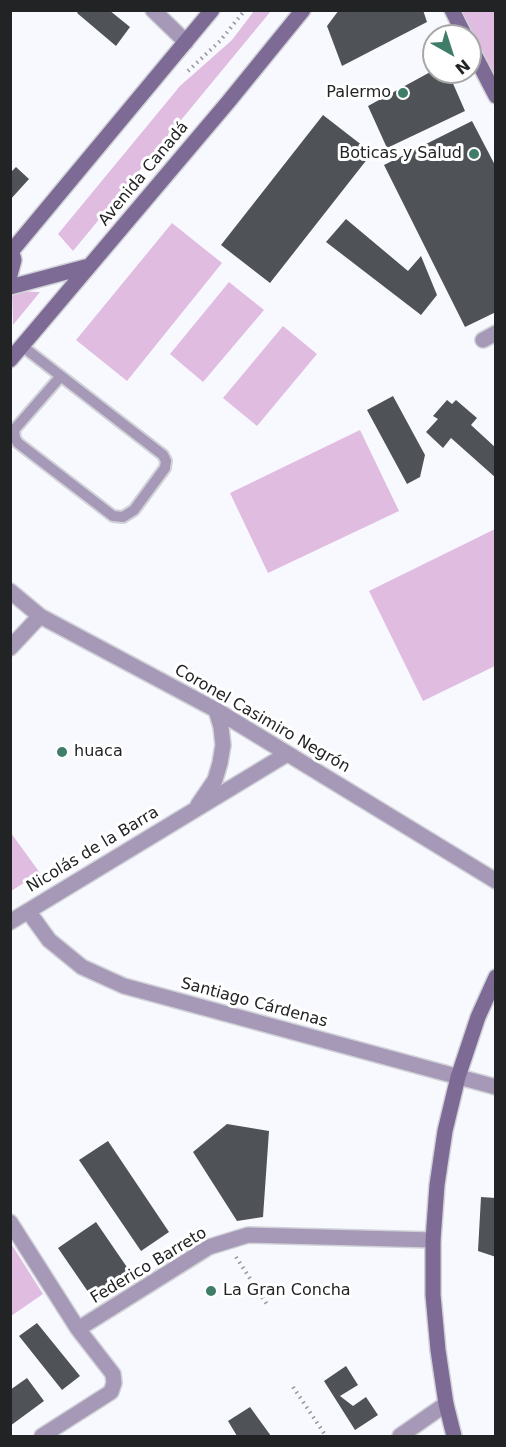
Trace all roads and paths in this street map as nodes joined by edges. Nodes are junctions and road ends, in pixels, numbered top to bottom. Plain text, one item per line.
1 (153, 10) edge
2 (212, 10) edge
3 (303, 10) edge
4 (452, 10) edge
5 (459, 24) edge
6 (186, 42) junction
7 (482, 70) edge
8 (495, 96) edge
9 (11, 253) edge
10 (89, 266) junction
11 (10, 275) edge
12 (10, 287) edge
13 (22, 346) junction
14 (10, 360) edge
15 (61, 376) junction
16 (10, 591) edge
17 (40, 616) junction
18 (10, 648) edge
19 (216, 710) junction
20 (287, 754) junction
21 (195, 810) junction
22 (495, 881) edge
23 (28, 911) junction
24 (10, 922) edge
25 (495, 976) edge
26 (458, 1077) junction
27 (495, 1087) edge
28 (10, 1222) edge
29 (433, 1240) junction
30 (226, 1242) junction
31 (268, 1306) dead end
32 (78, 1329) junction
33 (293, 1387) dead end
34 (446, 1404) junction
35 (42, 1437) edge
36 (326, 1437) edge
37 (400, 1437) edge
38 (454, 1437) edge

1 - 6 street
2 - 6 main road
3 - 10 main road, Avenida Canadá
4 - 5 main road
6 - 9 main road
7 - 8 main road
9 - 11 main road
10 - 12 main road
10 - 13 main road, Avenida Canadá
13 - 14 main road, Avenida Canadá
13 - 15 lane
15 - 15 lane
16 - 17 street, Coronel Casimiro Negrón
17 - 18 street
17 - 19 street, Coronel Casimiro Negrón
19 - 20 street, Coronel Casimiro Negrón
19 - 21 street, Nicolás de la Barra
20 - 21 street, Nicolás de la Barra
20 - 22 street, Coronel Casimiro Negrón
21 - 23 street, Nicolás de la Barra
23 - 24 street, Nicolás de la Barra
23 - 26 street, Santiago Cárdenas
25 - 26 main road
26 - 27 street, Santiago Cárdenas
26 - 29 main road
28 - 32 street
29 - 30 street, Federico Barreto
29 - 34 main road
30 - 31 path
30 - 32 street, Federico Barreto
32 - 35 street
33 - 36 path
34 - 37 street
34 - 38 main road

